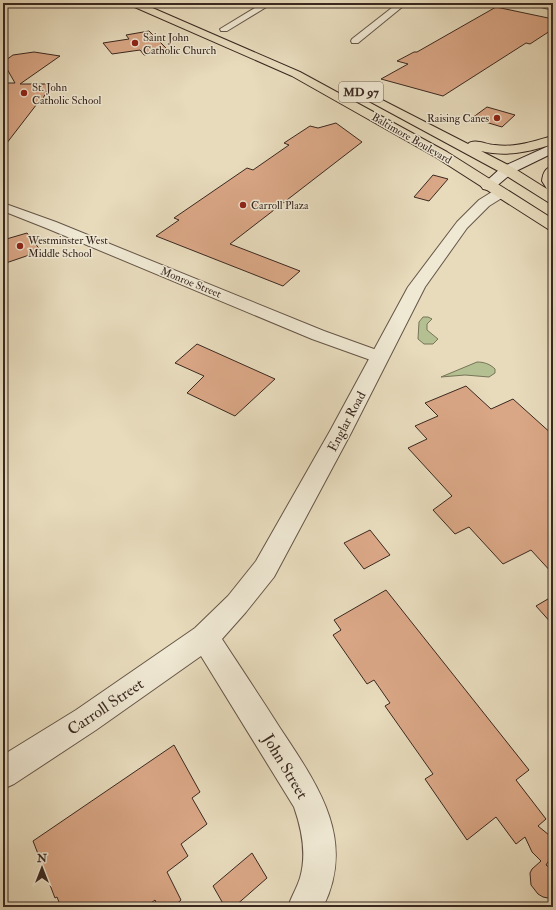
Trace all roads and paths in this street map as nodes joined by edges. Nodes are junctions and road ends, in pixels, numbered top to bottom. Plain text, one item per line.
1 (133, 3) edge
2 (160, 3) edge
3 (270, 3) edge
4 (403, 3) edge
5 (536, 3) edge
6 (553, 7) edge
7 (189, 15) dead end
8 (210, 23) dead end
9 (224, 29) junction
10 (239, 36) dead end
11 (355, 41) dead end
12 (339, 81) dead end
13 (437, 132) junction
14 (553, 140) edge
15 (553, 148) edge
16 (553, 161) edge
17 (507, 170) junction
18 (553, 170) edge
19 (521, 178) junction
20 (553, 187) edge
21 (491, 194) junction
22 (553, 199) edge
23 (3, 207) edge
24 (553, 226) edge
25 (379, 357) junction
26 (205, 637) junction
27 (3, 773) edge
28 (305, 907) edge

1 - 21 highway, Baltimore Boulevard / MD 97
2 - 7 highway
3 - 9 street
4 - 11 street
5 - 6 street
8 - 9 highway
9 - 10 highway
12 - 13 highway, Baltimore Boulevard / MD 97
13 - 14 highway
13 - 17 highway, Baltimore Boulevard / MD 97
15 - 17 street, Englar Road
16 - 19 street, Englar Road
17 - 19 highway, Baltimore Boulevard / MD 97
17 - 21 street, Englar Road
18 - 20 highway
19 - 21 street, Englar Road
19 - 22 highway, Baltimore Boulevard / MD 97
21 - 24 highway, Baltimore Boulevard / MD 97
21 - 25 street, Englar Road
23 - 25 street, Monroe Street
25 - 26 street, Englar Road
26 - 27 street, Carroll Street
26 - 28 street, John Street

